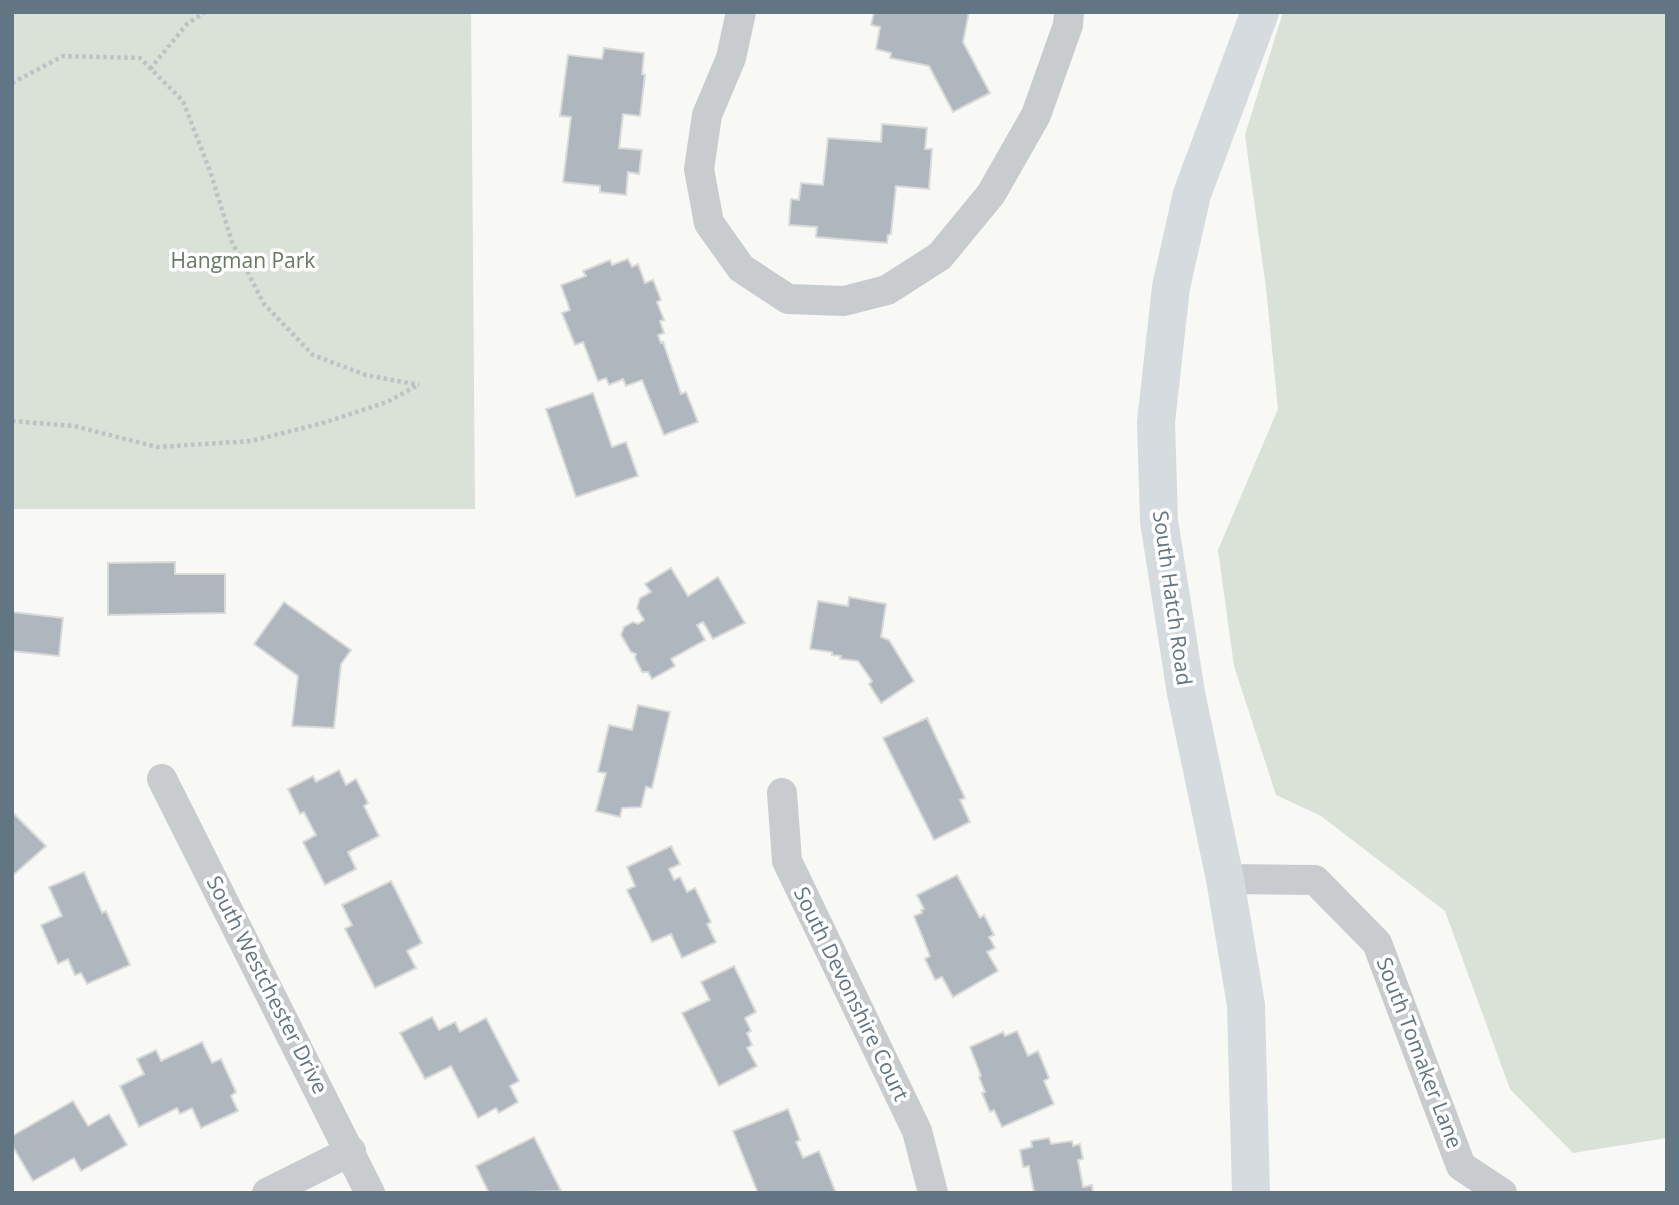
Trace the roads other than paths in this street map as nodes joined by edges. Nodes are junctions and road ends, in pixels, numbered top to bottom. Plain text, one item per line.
1 (741, 12) edge
2 (1069, 12) edge
3 (1260, 12) edge
4 (162, 779) dead end
5 (782, 793) dead end
6 (1225, 879) junction
7 (351, 1151) junction
8 (267, 1193) edge
9 (370, 1193) edge
10 (933, 1193) edge
11 (1251, 1193) edge
12 (1502, 1193) edge

1 - 2 street
3 - 6 main road, South Hatch Road
4 - 7 street, South Westchester Drive
5 - 10 street, South Devonshire Court
6 - 11 main road, South Hatch Road
6 - 12 street, South Tomaker Lane
7 - 8 street
7 - 9 street, South Westchester Drive

